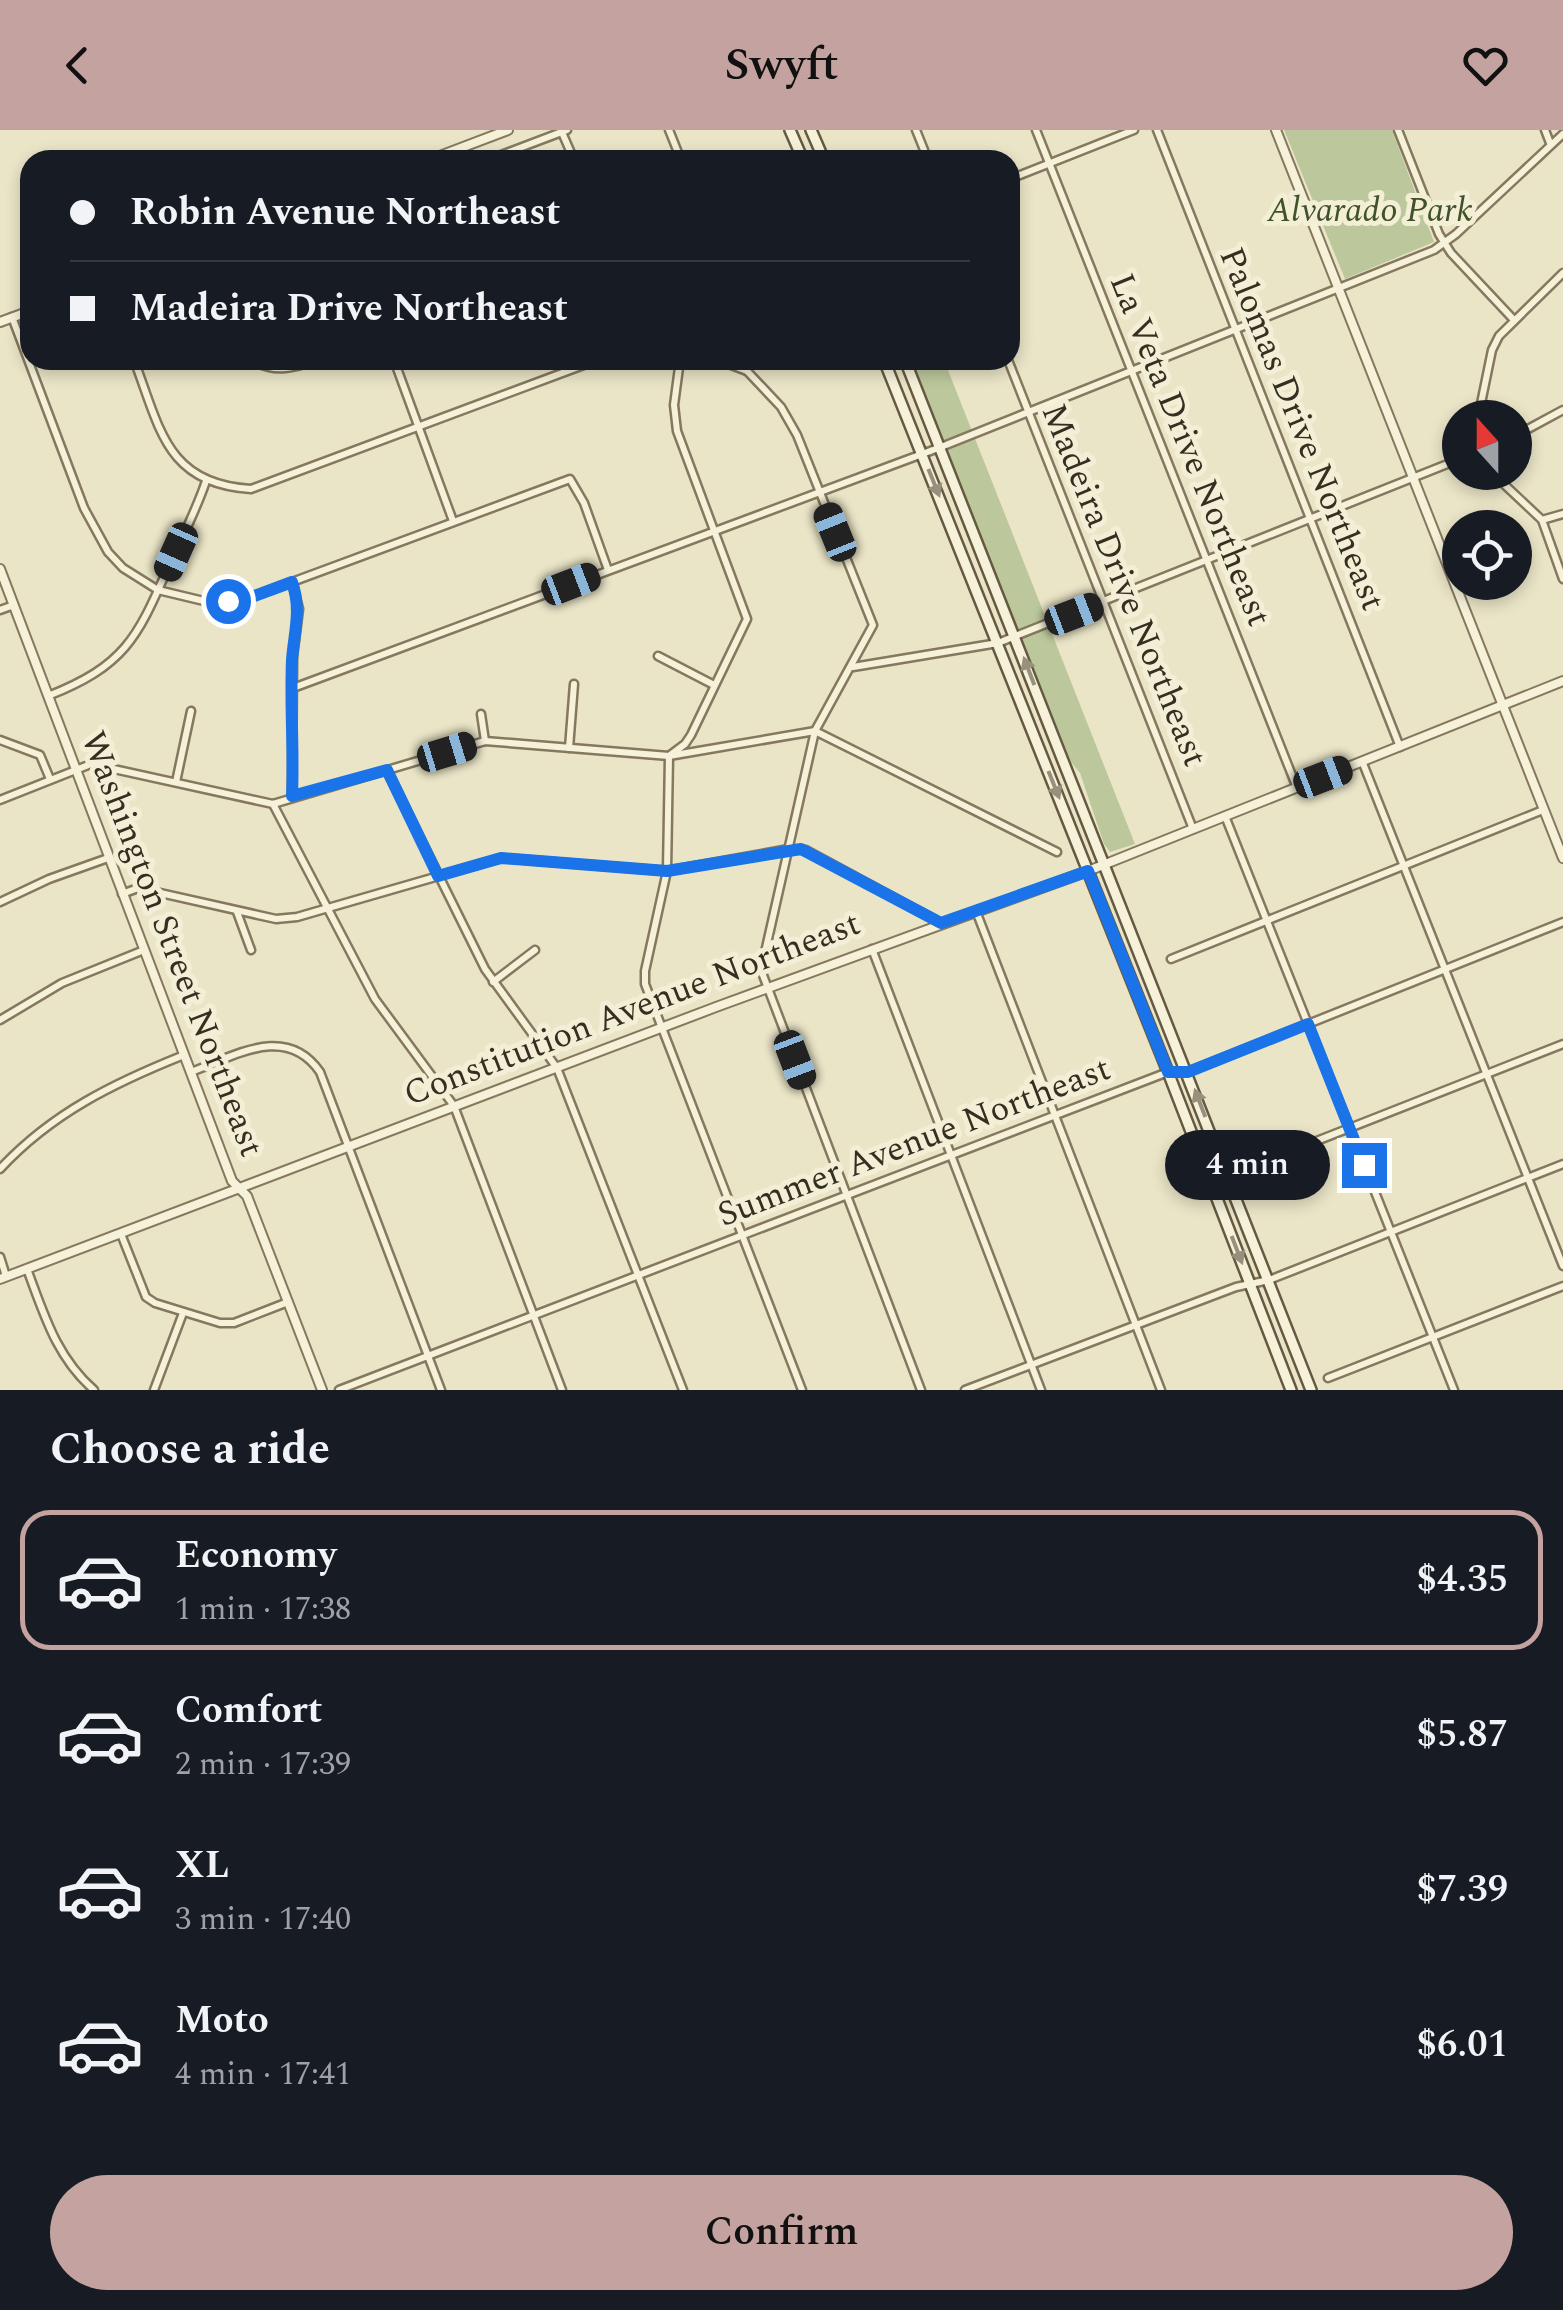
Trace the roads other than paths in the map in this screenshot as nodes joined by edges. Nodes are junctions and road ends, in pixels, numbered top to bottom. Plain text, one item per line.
1 (508, 130) edge
2 (1036, 130) edge
3 (1134, 130) edge
4 (1157, 130) edge
5 (1276, 130) edge
6 (1398, 130) edge
7 (1546, 130) edge
8 (563, 131) edge
9 (1563, 134) edge
10 (1550, 144) junction
11 (455, 150) edge
12 (514, 150) edge
13 (1049, 163) junction
14 (1020, 175) edge
15 (1444, 243) junction
16 (1563, 272) edge
17 (1340, 287) junction
18 (20, 314) edge
19 (12, 317) junction
20 (1513, 319) junction
21 (0, 322) edge
22 (1236, 329) junction
23 (20, 337) edge
24 (33, 370) edge
25 (138, 370) edge
26 (398, 370) edge
27 (571, 370) edge
28 (679, 370) edge
29 (888, 370) edge
30 (909, 370) edge
31 (1012, 370) edge
32 (747, 371) edge
33 (1132, 371) junction
34 (1482, 400) edge
35 (1563, 410) edge
36 (1028, 413) junction
37 (1532, 427) edge
38 (420, 428) junction
39 (941, 447) junction
40 (922, 454) junction
41 (1442, 466) edge
42 (1414, 478) junction
43 (206, 482) junction
44 (1510, 490) edge
45 (818, 492) junction
46 (1563, 514) edge
47 (1311, 520) junction
48 (1542, 520) junction
49 (454, 521) junction
50 (714, 531) junction
51 (1207, 561) junction
52 (0, 569) edge
53 (608, 570) junction
54 (1563, 579) edge
55 (292, 582) junction
56 (158, 590) junction
57 (4, 594) edge
58 (1104, 602) junction
59 (14, 605) junction
60 (0, 610) edge
61 (1015, 636) junction
62 (998, 643) junction
63 (658, 656) dead end
64 (852, 668) junction
65 (1563, 681) edge
66 (574, 684) dead end
67 (714, 685) junction
68 (292, 688) junction
69 (48, 696) junction
70 (1504, 704) junction
71 (191, 710) dead end
72 (481, 714) dead end
73 (815, 731) junction
74 (0, 740) edge
75 (486, 741) junction
76 (1400, 746) junction
77 (569, 748) junction
78 (669, 756) junction
79 (1362, 762) junction
80 (76, 770) junction
81 (387, 770) junction
82 (50, 780) junction
83 (176, 782) junction
84 (1296, 788) junction
85 (292, 796) junction
86 (0, 800) edge
87 (273, 804) junction
88 (1543, 810) junction
89 (1225, 816) junction
90 (1194, 829) junction
91 (789, 849) junction
92 (1057, 852) dead end
93 (108, 858) junction
94 (1563, 858) edge
95 (1103, 864) junction
96 (1406, 864) junction
97 (667, 871) junction
98 (1088, 871) junction
99 (438, 876) junction
100 (122, 894) junction
101 (0, 902) edge
102 (327, 908) junction
103 (975, 910) junction
104 (238, 912) junction
105 (1266, 921) junction
106 (1563, 922) edge
107 (941, 923) junction
108 (872, 949) junction
109 (144, 950) junction
110 (251, 950) dead end
111 (535, 950) dead end
112 (1171, 959) dead end
113 (1446, 970) junction
114 (494, 982) junction
115 (767, 988) junction
116 (0, 1020) edge
117 (1308, 1024) junction
118 (663, 1028) junction
119 (1563, 1044) edge
120 (184, 1055) junction
121 (557, 1068) junction
122 (191, 1072) junction
123 (1168, 1072) junction
124 (1188, 1072) junction
125 (1487, 1074) junction
126 (454, 1106) junction
127 (1056, 1116) junction
128 (1350, 1129) junction
129 (349, 1146) junction
130 (952, 1155) junction
131 (1563, 1164) edge
132 (1253, 1166) dead end
133 (0, 1169) edge
134 (1530, 1177) junction
135 (239, 1189) junction
136 (847, 1195) junction
137 (1391, 1232) junction
138 (121, 1234) junction
139 (743, 1234) junction
140 (0, 1257) edge
141 (1563, 1266) edge
142 (27, 1269) junction
143 (640, 1275) junction
144 (3, 1278) edge
145 (1270, 1280) junction
146 (1250, 1282) junction
147 (1563, 1286) edge
148 (288, 1302) junction
149 (183, 1313) junction
150 (533, 1314) junction
151 (1136, 1324) junction
152 (1432, 1337) junction
153 (428, 1356) junction
154 (1031, 1364) junction
155 (1328, 1378) dead end
156 (94, 1390) edge
157 (154, 1390) edge
158 (322, 1390) edge
159 (339, 1390) edge
160 (442, 1390) edge
161 (562, 1390) edge
162 (683, 1390) edge
163 (802, 1390) edge
164 (921, 1390) edge
165 (965, 1390) edge
166 (1041, 1390) edge
167 (1161, 1390) edge
168 (1291, 1390) edge
169 (1311, 1390) edge
170 (1454, 1390) edge

1 - 11 street
2 - 13 street, La Veta Drive Northeast
3 - 13 street
4 - 22 street, Palomas Drive Northeast
5 - 17 street
6 - 15 street
7 - 10 street
8 - 12 street
9 - 10 street
10 - 15 street
13 - 14 street
13 - 33 street, La Veta Drive Northeast
15 - 17 street
15 - 20 street
16 - 20 street
17 - 22 street
17 - 42 street
18 - 19 street
19 - 21 street
19 - 23 street
20 - 34 street
22 - 33 street
22 - 47 street, Palomas Drive Northeast
24 - 56 street
25 - 43 street
26 - 38 street
27 - 38 street
28 - 50 street
29 - 40 main road
30 - 39 main road
31 - 36 street, Madeira Drive Northeast
32 - 45 street
33 - 36 street
33 - 51 street, La Veta Drive Northeast
35 - 37 street
36 - 39 street
36 - 58 street, Madeira Drive Northeast
38 - 43 street
38 - 49 street
39 - 40 street
39 - 61 main road
40 - 45 street
40 -> 62 main road
41 - 42 street
42 - 47 street
42 - 70 street
43 - 56 street
44 - 48 street
45 - 50 street
45 - 64 street
46 - 48 street
47 - 51 street
47 - 76 street, Palomas Drive Northeast
48 - 54 street
49 - 53 street
49 - 55 street
50 - 53 street
50 - 67 street
51 - 58 street
51 - 84 street, La Veta Drive Northeast
52 - 57 street, Washington Street Northeast
53 - 68 street
55 - 56 street
55 - 68 street
56 - 69 street
57 - 59 street, Washington Street Northeast
58 - 61 street
58 - 90 street, Madeira Drive Northeast
59 - 60 street
59 - 69 street, Washington Street Northeast
61 - 62 street
95 -> 61 main road
62 - 64 street
62 -> 98 main road
63 - 67 street
64 - 73 street
65 - 70 street, Constitution Avenue Northeast
66 - 77 street
67 - 78 street
68 - 85 street
69 - 80 street, Washington Street Northeast
70 - 76 street, Constitution Avenue Northeast
70 - 88 street
71 - 83 street
72 - 75 street
73 - 78 street
73 - 91 street
73 - 92 street
74 - 82 street
75 - 77 street
75 - 81 street
76 - 79 street, Constitution Avenue Northeast
77 - 78 street
78 - 97 street
79 - 84 street, Constitution Avenue Northeast
79 - 96 street
80 - 82 street
80 - 83 street
80 - 93 street, Washington Street Northeast
81 - 85 street
81 - 99 street
82 - 86 street
83 - 87 street
84 - 89 street, Constitution Avenue Northeast
85 - 87 street
87 - 102 street
88 - 94 street
88 - 96 street
89 - 90 street, Constitution Avenue Northeast
89 - 105 street
90 - 95 street, Constitution Avenue Northeast
91 - 97 street
91 - 107 street
91 - 115 street
93 - 100 street, Washington Street Northeast
93 - 101 street
95 - 98 street, Constitution Avenue Northeast
95 - 124 main road
96 - 105 street
96 - 113 street
97 - 99 street
97 - 118 street
98 - 103 street, Constitution Avenue Northeast
98 - 123 main road
99 - 102 street
99 - 114 street
100 - 104 street
100 - 109 street, Washington Street Northeast
102 - 104 street
102 - 126 street
103 - 107 street, Constitution Avenue Northeast
103 - 127 street
104 - 110 street
105 - 112 street
105 - 117 street
106 - 113 street, Summer Avenue Northeast
107 - 108 street, Constitution Avenue Northeast
108 - 115 street, Constitution Avenue Northeast
108 - 130 street
109 - 116 street
109 - 120 street, Washington Street Northeast
111 - 114 street
113 - 117 street, Summer Avenue Northeast
113 - 125 street
114 - 121 street
115 - 118 street, Constitution Avenue Northeast
115 - 136 street
117 - 124 street, Summer Avenue Northeast
117 - 128 street
118 - 121 street, Constitution Avenue Northeast
118 - 139 street
119 - 125 street
120 - 122 street, Washington Street Northeast
120 - 133 street
121 - 126 street, Constitution Avenue Northeast
121 - 143 street
122 - 129 street
122 - 135 street, Washington Street Northeast
123 - 124 street, Summer Avenue Northeast
123 - 127 street, Summer Avenue Northeast
123 -> 146 main road
145 -> 124 main road
125 - 128 street
125 - 134 street
126 - 129 street, Constitution Avenue Northeast
126 - 150 street
127 - 130 street, Summer Avenue Northeast
127 - 151 street
128 - 132 street
128 - 137 street
129 - 135 street, Constitution Avenue Northeast
129 - 153 street
130 - 136 street, Summer Avenue Northeast
130 - 154 street
131 - 134 street
134 - 137 street
134 - 141 street
135 - 138 street, Constitution Avenue Northeast
135 - 148 street, Washington Street Northeast
136 - 139 street, Summer Avenue Northeast
136 - 164 street
137 - 145 street
137 - 152 street
138 - 142 street, Constitution Avenue Northeast
138 - 149 street
139 - 143 street, Summer Avenue Northeast
139 - 163 street
140 - 144 street
142 - 144 street, Constitution Avenue Northeast
142 - 156 street
143 - 150 street, Summer Avenue Northeast
143 - 162 street
145 - 146 street
145 - 169 main road
146 - 151 street
146 - 168 main road
147 - 152 street
148 - 149 street
148 - 158 street, Washington Street Northeast
149 - 157 street
150 - 153 street, Summer Avenue Northeast
150 - 161 street
151 - 154 street
151 - 167 street
152 - 155 street
152 - 170 street
153 - 159 street, Summer Avenue Northeast
153 - 160 street
154 - 165 street
154 - 166 street

